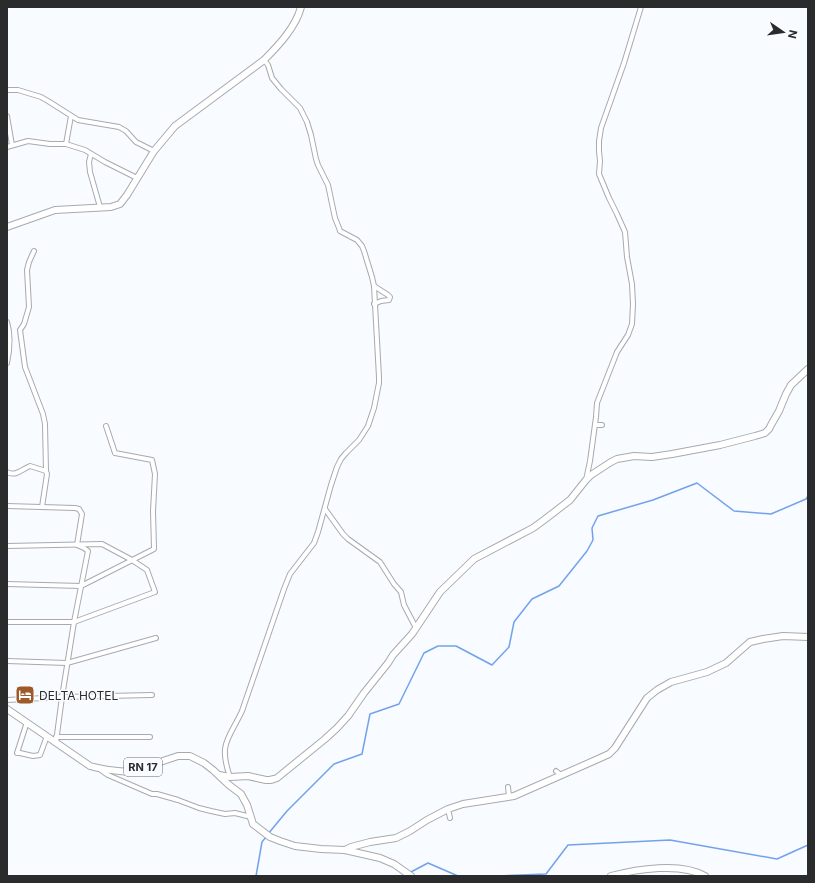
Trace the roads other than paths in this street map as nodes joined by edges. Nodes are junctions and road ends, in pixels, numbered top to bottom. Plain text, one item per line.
1 (301, 7) edge
2 (641, 7) edge
3 (264, 60) junction
4 (7, 90) edge
5 (7, 116) edge
6 (71, 116) junction
7 (66, 144) junction
8 (12, 145) junction
9 (7, 147) edge
10 (154, 150) junction
11 (91, 154) junction
12 (138, 178) junction
13 (100, 207) junction
14 (7, 227) edge
15 (34, 251) dead end
16 (374, 286) junction
17 (374, 304) junction
18 (7, 322) edge
19 (7, 363) edge
20 (808, 369) edge
21 (595, 425) junction
22 (602, 425) dead end
23 (106, 426) dead end
24 (46, 471) junction
25 (7, 472) edge
26 (586, 480) junction
27 (7, 506) edge
28 (42, 507) junction
29 (325, 509) junction
30 (77, 545) junction
31 (7, 546) edge
32 (132, 560) junction
33 (7, 584) edge
34 (81, 586) junction
35 (7, 622) edge
36 (74, 622) junction
37 (416, 628) junction
38 (808, 637) edge
39 (156, 638) dead end
40 (7, 661) edge
41 (67, 663) junction
42 (152, 695) dead end
43 (62, 697) junction
44 (7, 700) edge
45 (7, 709) edge
46 (27, 722) junction
47 (47, 736) junction
48 (150, 737) dead end
49 (56, 739) junction
50 (99, 768) junction
51 (219, 775) junction
52 (230, 777) junction
53 (508, 787) dead end
54 (509, 796) junction
55 (448, 810) junction
56 (252, 817) junction
57 (450, 818) dead end
58 (345, 850) junction
59 (411, 876) edge
60 (611, 876) edge
61 (705, 876) edge

1 - 3 main road
2 - 21 street
3 - 10 main road
3 - 16 street
4 - 6 street
5 - 8 street
6 - 7 street
6 - 10 street
7 - 8 street
7 - 11 street
8 - 9 street
10 - 12 main road
11 - 12 street
11 - 13 street
12 - 13 main road
13 - 14 main road
15 - 24 street
16 - 17 street
16 - 17 street
17 - 29 street
18 - 19 street
20 - 26 main road
21 - 22 street
21 - 26 street
23 - 32 street
24 - 25 street
24 - 28 street
26 - 37 main road
27 - 28 street
28 - 30 street
29 - 37 street
29 - 52 street
30 - 31 street
30 - 32 street
30 - 34 street
32 - 34 street
32 - 36 street
33 - 34 street
34 - 36 street
35 - 36 street
36 - 41 street
37 - 52 main road
38 - 54 main road
39 - 41 street
40 - 41 street
41 - 43 street
42 - 43 street
43 - 44 street
43 - 49 street
45 - 46 main road, RN 17
46 - 47 main road, RN 17
46 - 47 street
47 - 49 main road, RN 17
48 - 49 street
49 - 50 main road, RN 17
50 - 51 main road, RN 17
50 - 56 street
51 - 52 main road
51 - 56 main road, RN 17
53 - 54 street
54 - 55 main road
55 - 57 street
55 - 58 main road
56 - 58 main road, RN 17
58 - 59 main road, RN 17
60 - 61 main road

